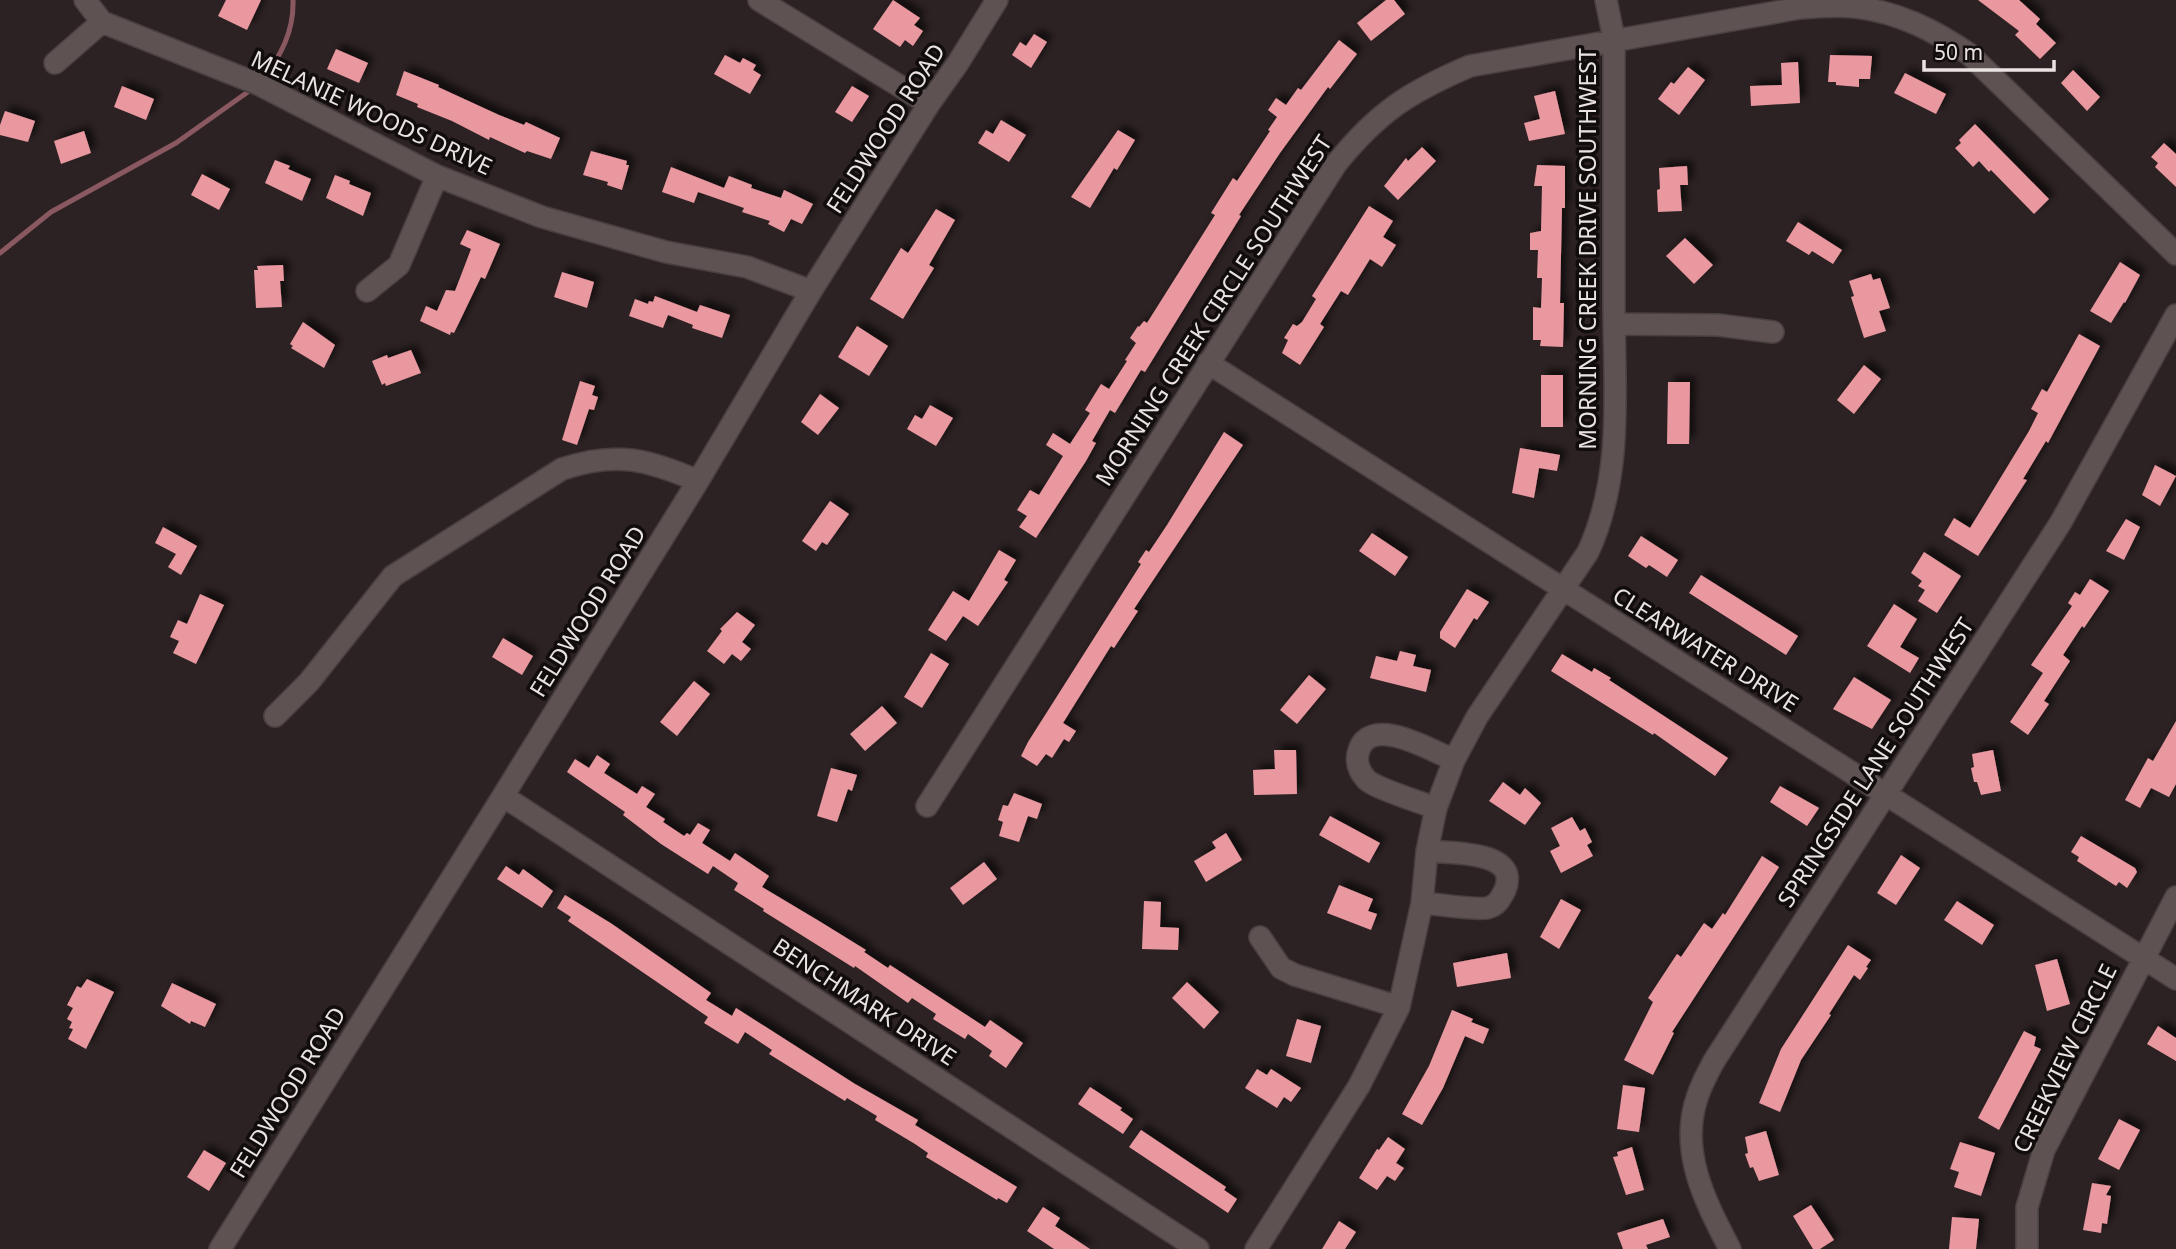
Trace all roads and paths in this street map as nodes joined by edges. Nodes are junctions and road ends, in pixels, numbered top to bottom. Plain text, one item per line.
1 (85, 0) edge
2 (759, 0) edge
3 (997, 0) edge
4 (1606, 0) edge
5 (1853, 4) edge
6 (102, 22) junction
7 (1614, 39) junction
8 (55, 63) dead end
9 (929, 104) junction
10 (437, 176) junction
11 (2176, 254) edge
12 (367, 291) dead end
13 (811, 291) junction
14 (2176, 316) edge
15 (1614, 324) junction
16 (1773, 332) dead end
17 (1208, 363) junction
18 (698, 481) junction
19 (1563, 588) junction
20 (275, 716) dead end
21 (1454, 760) junction
22 (1886, 794) junction
23 (503, 796) junction
24 (927, 806) dead end
25 (1436, 808) junction
26 (1427, 851) junction
27 (2176, 897) edge
28 (1422, 903) junction
29 (1260, 937) dead end
30 (2143, 958) junction
31 (2176, 979) edge
32 (1399, 1007) junction
33 (220, 1249) edge
34 (1198, 1249) edge
35 (1256, 1249) edge
36 (1730, 1249) edge
37 (2027, 1249) edge

1 - 6 street
2 - 9 street
3 - 9 street, FELDWOOD ROAD
4 - 7 street, MORNING CREEK DRIVE SOUTHWEST
5 - 7 street, MORNING CREEK CIRCLE SOUTHWEST
5 - 11 street, MORNING CREEK CIRCLE SOUTHWEST
6 - 8 street
6 - 10 street, MELANIE WOODS DRIVE
7 - 15 street, MORNING CREEK DRIVE SOUTHWEST
7 - 17 street, MORNING CREEK CIRCLE SOUTHWEST
9 - 13 street, FELDWOOD ROAD
10 - 12 street
10 - 13 street, MELANIE WOODS DRIVE
13 - 18 street, FELDWOOD ROAD
14 - 22 street, SPRINGSIDE LANE SOUTHWEST
15 - 16 street
15 - 19 street, MORNING CREEK DRIVE SOUTHWEST
17 - 19 street, CLEARWATER DRIVE
17 - 24 street, MORNING CREEK CIRCLE SOUTHWEST
18 - 20 street
18 - 23 street, FELDWOOD ROAD
19 - 21 street, MORNING CREEK DRIVE SOUTHWEST
19 - 22 street, CLEARWATER DRIVE
21 - 25 street, MORNING CREEK DRIVE SOUTHWEST
21 - 25 street
22 - 30 street, CLEARWATER DRIVE
22 - 36 street, SPRINGSIDE LANE SOUTHWEST
23 - 33 street, FELDWOOD ROAD
23 - 34 street, BENCHMARK DRIVE
25 - 26 street, MORNING CREEK DRIVE SOUTHWEST
26 - 28 street, MORNING CREEK DRIVE SOUTHWEST
26 - 28 street
27 - 30 street, CREEKVIEW CIRCLE
28 - 32 street, MORNING CREEK DRIVE SOUTHWEST
29 - 32 street
30 - 31 street, CLEARWATER DRIVE
30 - 37 street, CREEKVIEW CIRCLE
32 - 35 street, MORNING CREEK DRIVE SOUTHWEST

